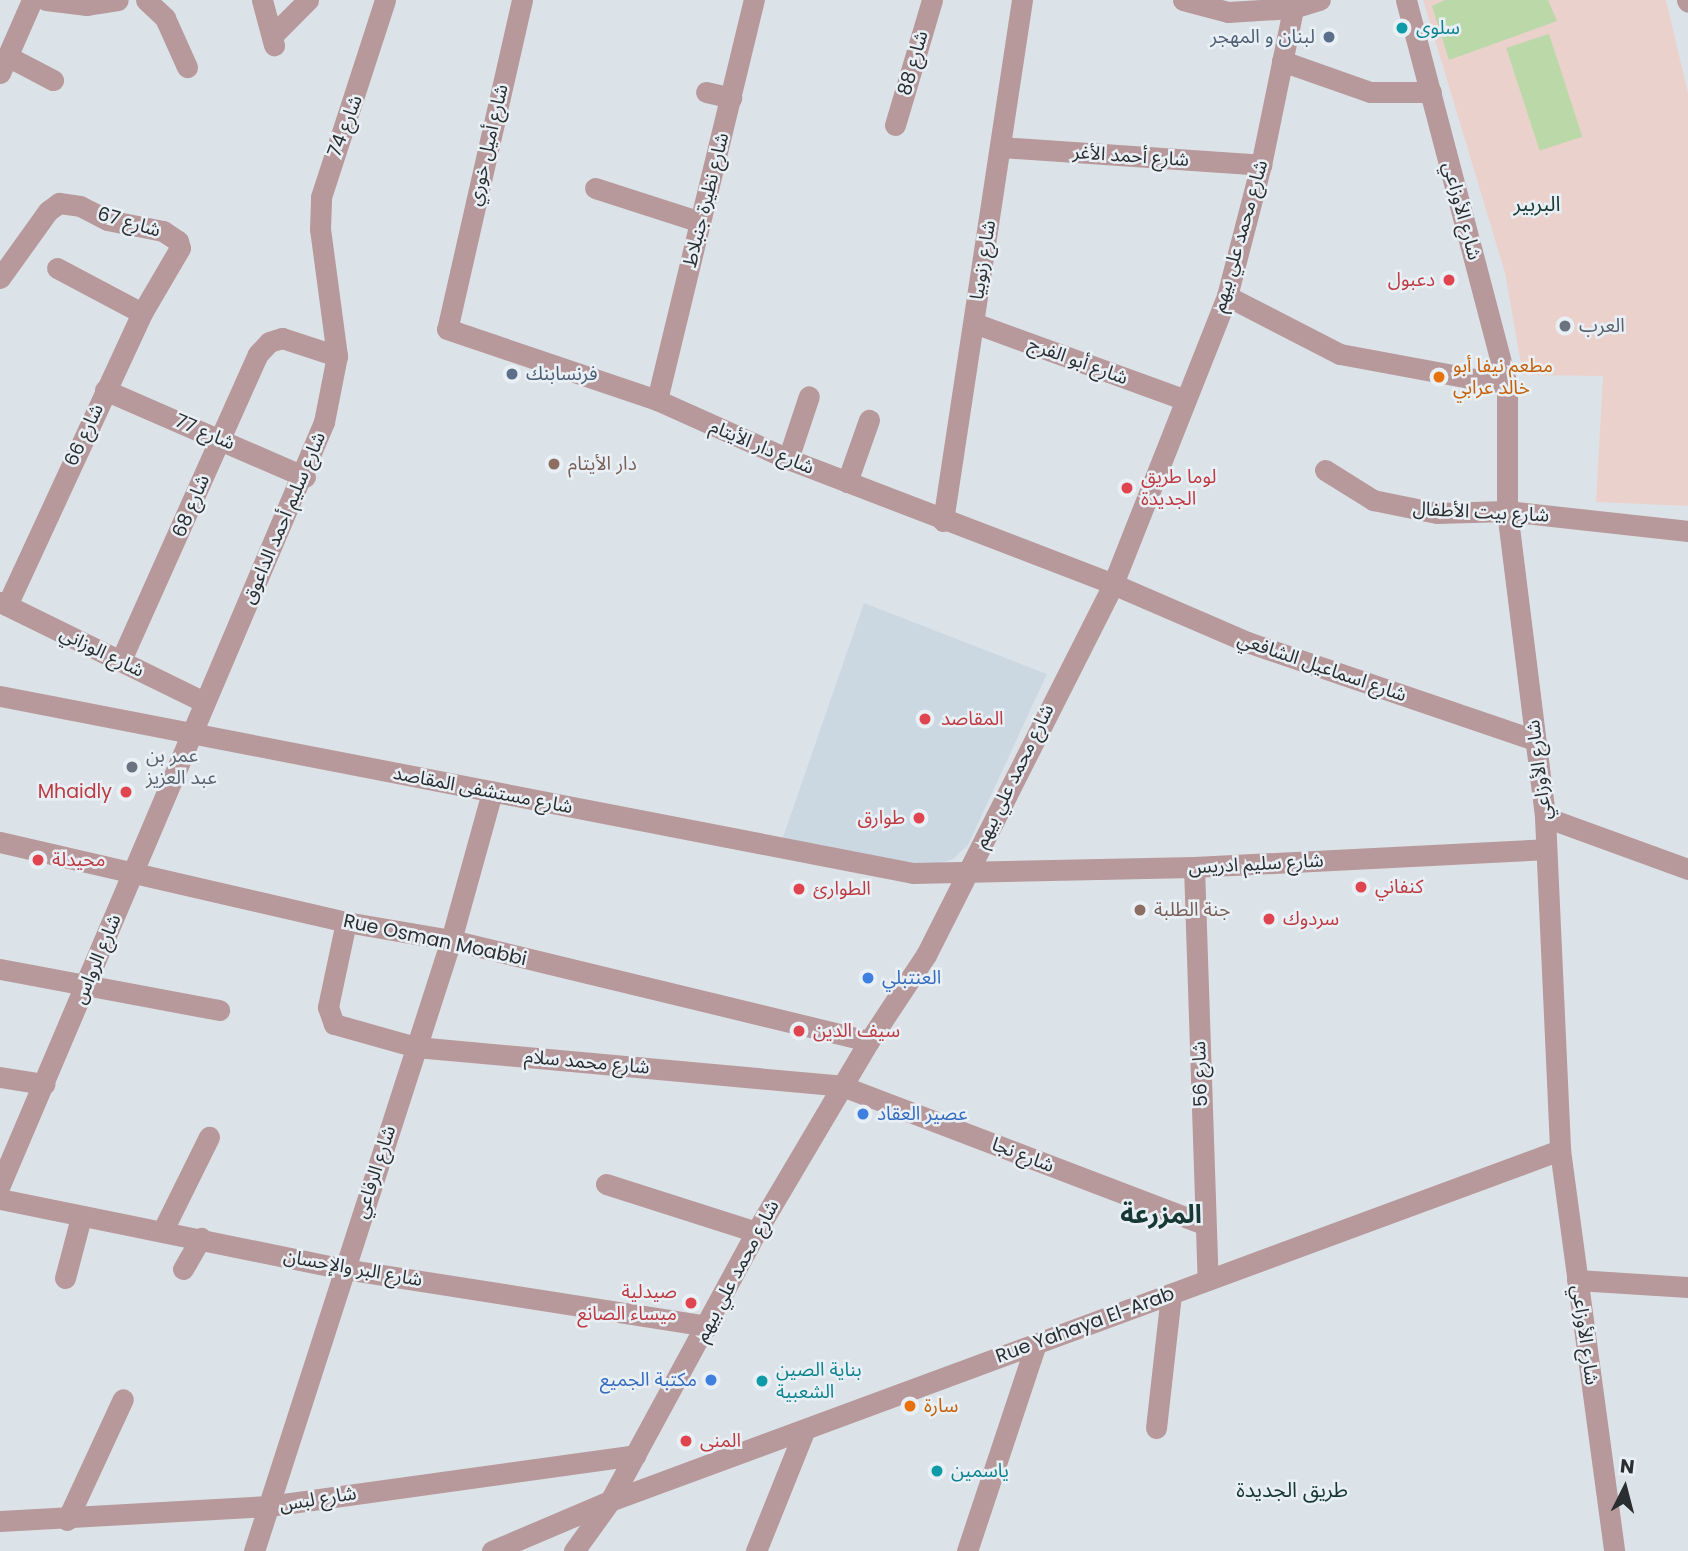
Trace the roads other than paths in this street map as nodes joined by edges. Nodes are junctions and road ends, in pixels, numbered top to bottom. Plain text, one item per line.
1 (32, 0) edge
2 (46, 0) edge
3 (118, 0) edge
4 (146, 0) edge
5 (262, 0) edge
6 (308, 0) edge
7 (385, 0) edge
8 (523, 0) edge
9 (754, 0) edge
10 (932, 0) edge
11 (1022, 0) edge
12 (1183, 0) edge
13 (1320, 0) edge
14 (1406, 0) edge
15 (1294, 4) edge
16 (1265, 5) edge
17 (1282, 61) junction
18 (4, 64) edge
19 (187, 67) dead end
20 (53, 80) dead end
21 (706, 92) dead end
22 (1431, 92) junction
23 (731, 98) junction
24 (895, 125) dead end
25 (1000, 147) junction
26 (1261, 165) junction
27 (595, 188) dead end
28 (700, 222) junction
29 (322, 254) joint
30 (57, 268) dead end
31 (170, 270) joint
32 (0, 278) edge
33 (454, 290) joint
34 (1227, 296) junction
35 (142, 313) junction
36 (974, 323) junction
37 (337, 356) junction
38 (1507, 385) junction
39 (105, 390) junction
40 (809, 396) dead end
41 (1183, 399) junction
42 (657, 400) junction
43 (869, 420) dead end
44 (220, 438) junction
45 (789, 459) junction
46 (1325, 470) dead end
47 (305, 477) junction
48 (847, 482) junction
49 (1507, 510) junction
50 (943, 521) junction
51 (1688, 531) edge
52 (1113, 584) junction
53 (3, 604) edge
54 (121, 660) junction
55 (0, 696) edge
56 (204, 702) junction
57 (190, 731) junction
58 (1535, 740) junction
59 (492, 792) junction
60 (1545, 817) junction
61 (0, 842) edge
62 (1546, 849) junction
63 (1194, 867) junction
64 (1688, 869) edge
65 (133, 871) junction
66 (966, 873) junction
67 (346, 922) junction
68 (452, 940) junction
69 (0, 969) edge
70 (86, 984) junction
71 (219, 1010) dead end
72 (869, 1041) junction
73 (416, 1047) junction
74 (0, 1077) edge
75 (44, 1084) junction
76 (842, 1086) junction
77 (209, 1137) dead end
78 (1560, 1150) junction
79 (0, 1185) edge
80 (615, 1193) dead end
81 (0, 1199) edge
82 (81, 1217) junction
83 (1204, 1224) junction
84 (163, 1230) junction
85 (756, 1232) junction
86 (201, 1238) junction
87 (183, 1269) dead end
88 (344, 1269) junction
89 (65, 1278) dead end
90 (1208, 1280) junction
91 (1577, 1280) junction
92 (1688, 1287) edge
93 (1171, 1294) junction
94 (709, 1325) junction
95 (1036, 1343) junction
96 (123, 1399) dead end
97 (1156, 1428) dead end
98 (804, 1429) junction
99 (635, 1455) junction
100 (610, 1501) junction
101 (269, 1506) junction
102 (67, 1520) junction
103 (0, 1521) edge
104 (254, 1551) edge
105 (492, 1551) edge
106 (574, 1551) edge
107 (756, 1551) edge
108 (967, 1551) edge
109 (1614, 1551) edge

1 - 18 street
2 - 3 street
4 - 19 street
5 - 6 street
7 - 29 street, شارع 74
8 - 33 street, شارع أميل خوري
9 - 23 street, شارع نظيرة جنبلاط
10 - 24 street, شارع 88
11 - 25 street, شارع زنوبيا
12 - 16 street
13 - 15 street
14 - 22 street, شارع الأوزاعي
15 - 16 street
15 - 17 street, شارع محمد علي بيهم
17 - 22 street
17 - 26 street, شارع محمد علي بيهم
18 - 20 street
21 - 23 street
22 - 38 street, شارع الأوزاعي
23 - 28 street, شارع نظيرة جنبلاط
25 - 26 street, شارع أحمد الأغر
25 - 36 street, شارع زنوبيا
26 - 34 street, شارع محمد علي بيهم
27 - 28 street
28 - 42 street, شارع نظيرة جنبلاط
29 - 37 street, شارع سليم أحمد الداعوق
30 - 35 street
31 - 32 street, شارع 67
31 - 35 street, شارع 66
33 - 42 street, شارع دار الأيتام
34 - 38 street
34 - 41 street, شارع محمد علي بيهم
35 - 39 street, شارع 66
36 - 41 street, شارع أبو الفرج
36 - 50 street, شارع زنوبيا
37 - 44 street, شارع 68
37 - 47 street, شارع سليم أحمد الداعوق
38 - 49 street, شارع الأوزاعي
39 - 44 street, شارع 77
39 - 53 street, شارع 66
40 - 45 street
41 - 52 street, شارع محمد علي بيهم
42 - 45 street, شارع دار الأيتام
43 - 48 street
44 - 47 street, شارع 77
44 - 54 street, شارع 68
45 - 48 street, شارع دار الأيتام
46 - 49 street, شارع بيت الأطفال
47 - 56 street, شارع سليم أحمد الداعوق
48 - 50 street, شارع دار الأيتام
49 - 51 street, شارع بيت الأطفال
49 - 58 street, شارع الأوزاعي
50 - 52 street, شارع دار الأيتام
52 - 58 street, شارع اسماعيل الشافعي
52 - 66 street, شارع محمد علي بيهم
53 - 54 street, شارع الوزاني
54 - 56 street, شارع الوزاني
55 - 57 street, شارع مستشفى المقاصد
56 - 57 street, شارع سليم أحمد الداعوق
57 - 59 street, شارع مستشفى المقاصد
57 - 65 street, شارع الرواس
58 - 60 street, شارع الأوزاعي
59 - 66 street, شارع مستشفى المقاصد
59 - 68 street, شارع الرفاعي
60 - 62 street, شارع الأوزاعي
60 - 64 street
61 - 65 street, Rue Osman Moabbi
62 - 63 street, شارع سليم ادريس
62 - 78 street, شارع الأوزاعي
63 - 66 street, شارع سليم ادريس
63 - 83 street, شارع 56
65 - 67 street, Rue Osman Moabbi
65 - 70 street, شارع الرواس
66 - 72 street, شارع محمد علي بيهم
67 - 68 street, Rue Osman Moabbi
67 - 73 street, شارع محمد سلام
68 - 72 street, Rue Osman Moabbi
68 - 73 street, شارع الرفاعي
69 - 70 street
70 - 71 street
70 - 75 street, شارع الرواس
72 - 76 street, شارع محمد علي بيهم
73 - 76 street, شارع محمد سلام
73 - 88 street, شارع الرفاعي
74 - 75 street
75 - 79 street, شارع الرواس
76 - 83 street, شارع نجا
76 - 85 street, شارع محمد علي بيهم
77 - 84 street
78 - 90 street, Rue Yahaya El-Arab
78 - 91 street, شارع الأوزاعي
80 - 85 street
81 - 82 street, شارع البر والإحسان
82 - 84 street, شارع البر والإحسان
82 - 89 street
83 - 90 street, شارع 56
84 - 86 street, شارع البر والإحسان
85 - 94 street, شارع محمد علي بيهم
86 - 87 street
86 - 88 street, شارع البر والإحسان
88 - 94 street, شارع البر والإحسان
88 - 101 street, شارع الرفاعي
90 - 93 street, Rue Yahaya El-Arab
91 - 92 street
91 - 109 street, شارع الأوزاعي
93 - 95 street, Rue Yahaya El-Arab
93 - 97 street
94 - 99 street, شارع محمد علي بيهم
95 - 98 street, Rue Yahaya El-Arab
95 - 108 street
96 - 102 street
98 - 100 street, Rue Yahaya El-Arab
98 - 107 street
99 - 100 street, شارع محمد علي بيهم
99 - 101 street, شارع لبس
100 - 105 street, Rue Yahaya El-Arab
100 - 106 street, شارع محمد علي بيهم
101 - 102 street, شارع لبس
101 - 104 street, شارع الرفاعي
102 - 103 street, شارع لبس

